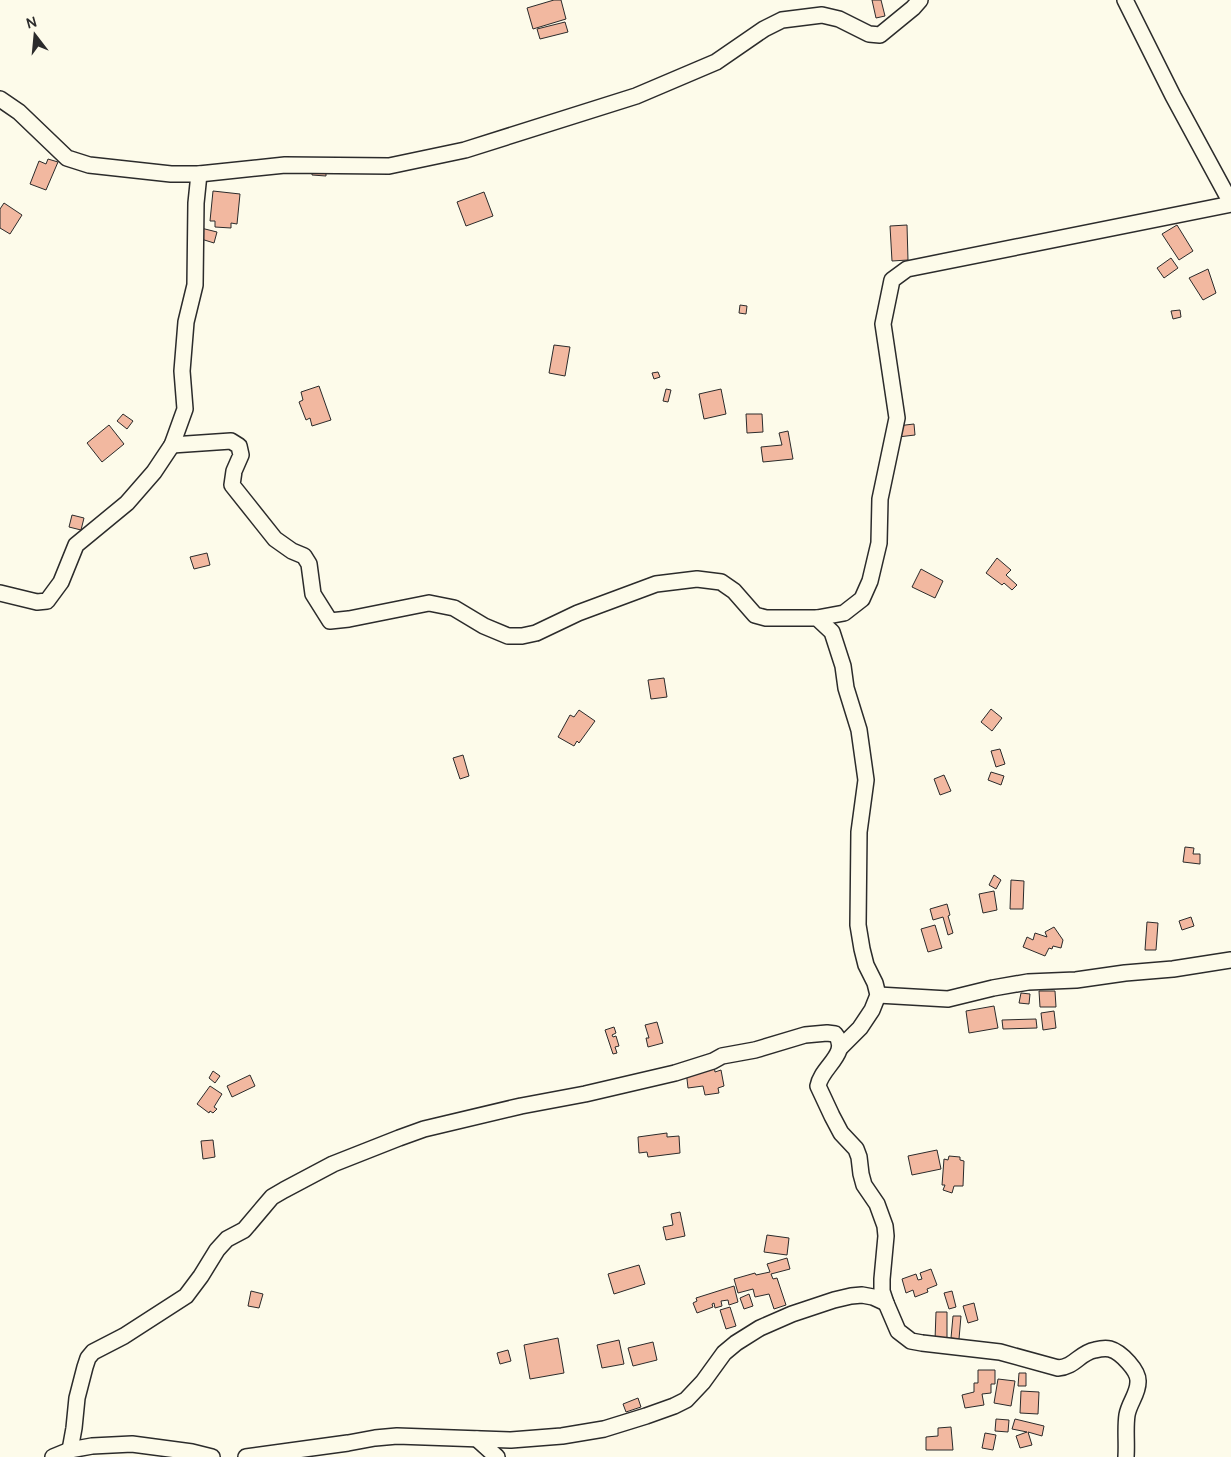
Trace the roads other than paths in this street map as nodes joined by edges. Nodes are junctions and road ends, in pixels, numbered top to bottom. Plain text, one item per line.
1 (920, 0) edge
2 (1125, 0) edge
3 (0, 99) edge
4 (199, 174) junction
5 (1231, 203) edge
6 (172, 444) junction
7 (0, 593) edge
8 (817, 618) junction
9 (1231, 960) edge
10 (878, 995) junction
11 (841, 1047) junction
12 (886, 1303) junction
13 (477, 1439) junction
14 (70, 1450) junction
15 (53, 1457) edge
16 (212, 1457) edge
17 (246, 1457) edge
18 (497, 1457) edge
19 (1126, 1457) edge

1 - 4 street
2 - 5 street
3 - 4 street
4 - 6 street
5 - 8 street
6 - 7 street
6 - 8 street
8 - 10 street
9 - 10 street
10 - 11 street
11 - 12 street
11 - 14 street
12 - 13 street
12 - 19 street
13 - 17 street
13 - 18 street
14 - 15 street
14 - 16 street

